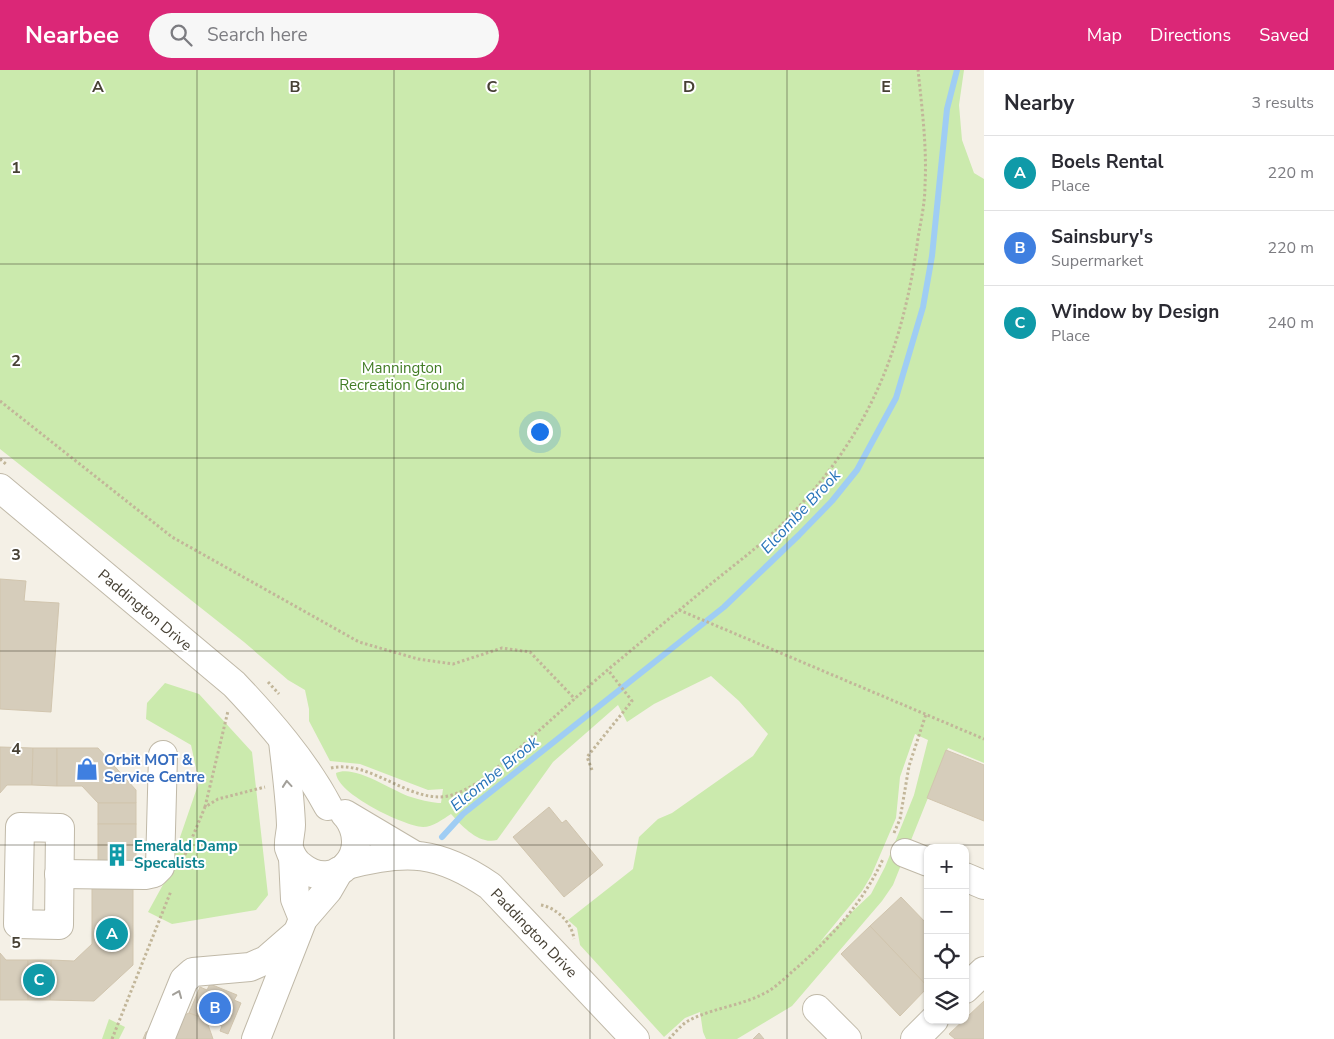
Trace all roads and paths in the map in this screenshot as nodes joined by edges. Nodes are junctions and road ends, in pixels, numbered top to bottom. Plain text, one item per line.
1 (918, 70) edge
2 (0, 401) edge
3 (0, 460) edge
4 (7, 479) edge
5 (679, 610) junction
6 (608, 670) junction
7 (262, 676) dead end
8 (234, 684) junction
9 (575, 699) junction
10 (285, 702) dead end
11 (926, 714) junction
12 (984, 739) edge
13 (163, 755) dead end
14 (592, 770) dead end
15 (298, 777) junction
16 (205, 807) junction
17 (338, 811) junction
18 (291, 827) junction
19 (903, 851) edge
20 (414, 855) junction
21 (184, 858) dead end
22 (293, 858) junction
23 (343, 868) junction
24 (9, 871) edge
25 (59, 874) junction
26 (969, 879) edge
27 (173, 885) dead end
28 (984, 885) edge
29 (535, 904) dead end
30 (300, 926) junction
31 (576, 943) dead end
32 (984, 971) edge
33 (969, 985) edge
34 (817, 1009) dead end
35 (930, 1024) edge
36 (112, 1039) edge
37 (160, 1039) edge
38 (256, 1039) edge
39 (635, 1039) edge
40 (669, 1039) edge
41 (847, 1039) edge
42 (915, 1039) edge

1 - 5 path
2 - 9 path
3 - 4 path
4 - 8 street, Paddington Drive
5 - 6 path
5 - 11 path
6 - 9 path
6 - 14 path
7 - 10 path
8 - 15 street, Paddington Drive
8 - 16 path
9 - 15 path
11 - 12 path
11 - 19 path
13 - 25 street
15 - 16 path
15 - 17 street, Paddington Drive
18 -> 15 street
16 - 21 path
17 - 18 street
17 - 20 street, Paddington Drive
17 - 23 street, Paddington Drive
18 - 22 street
19 - 40 path
20 - 23 street, Paddington Drive
20 - 39 street, Paddington Drive
22 - 23 street, Paddington Drive
22 - 30 street
23 - 30 street
24 - 25 street
24 - 25 street
26 - 28 street
27 - 36 path
29 - 31 path
37 -> 30 street
30 - 38 street
32 - 33 street
34 - 41 street
35 - 42 street

